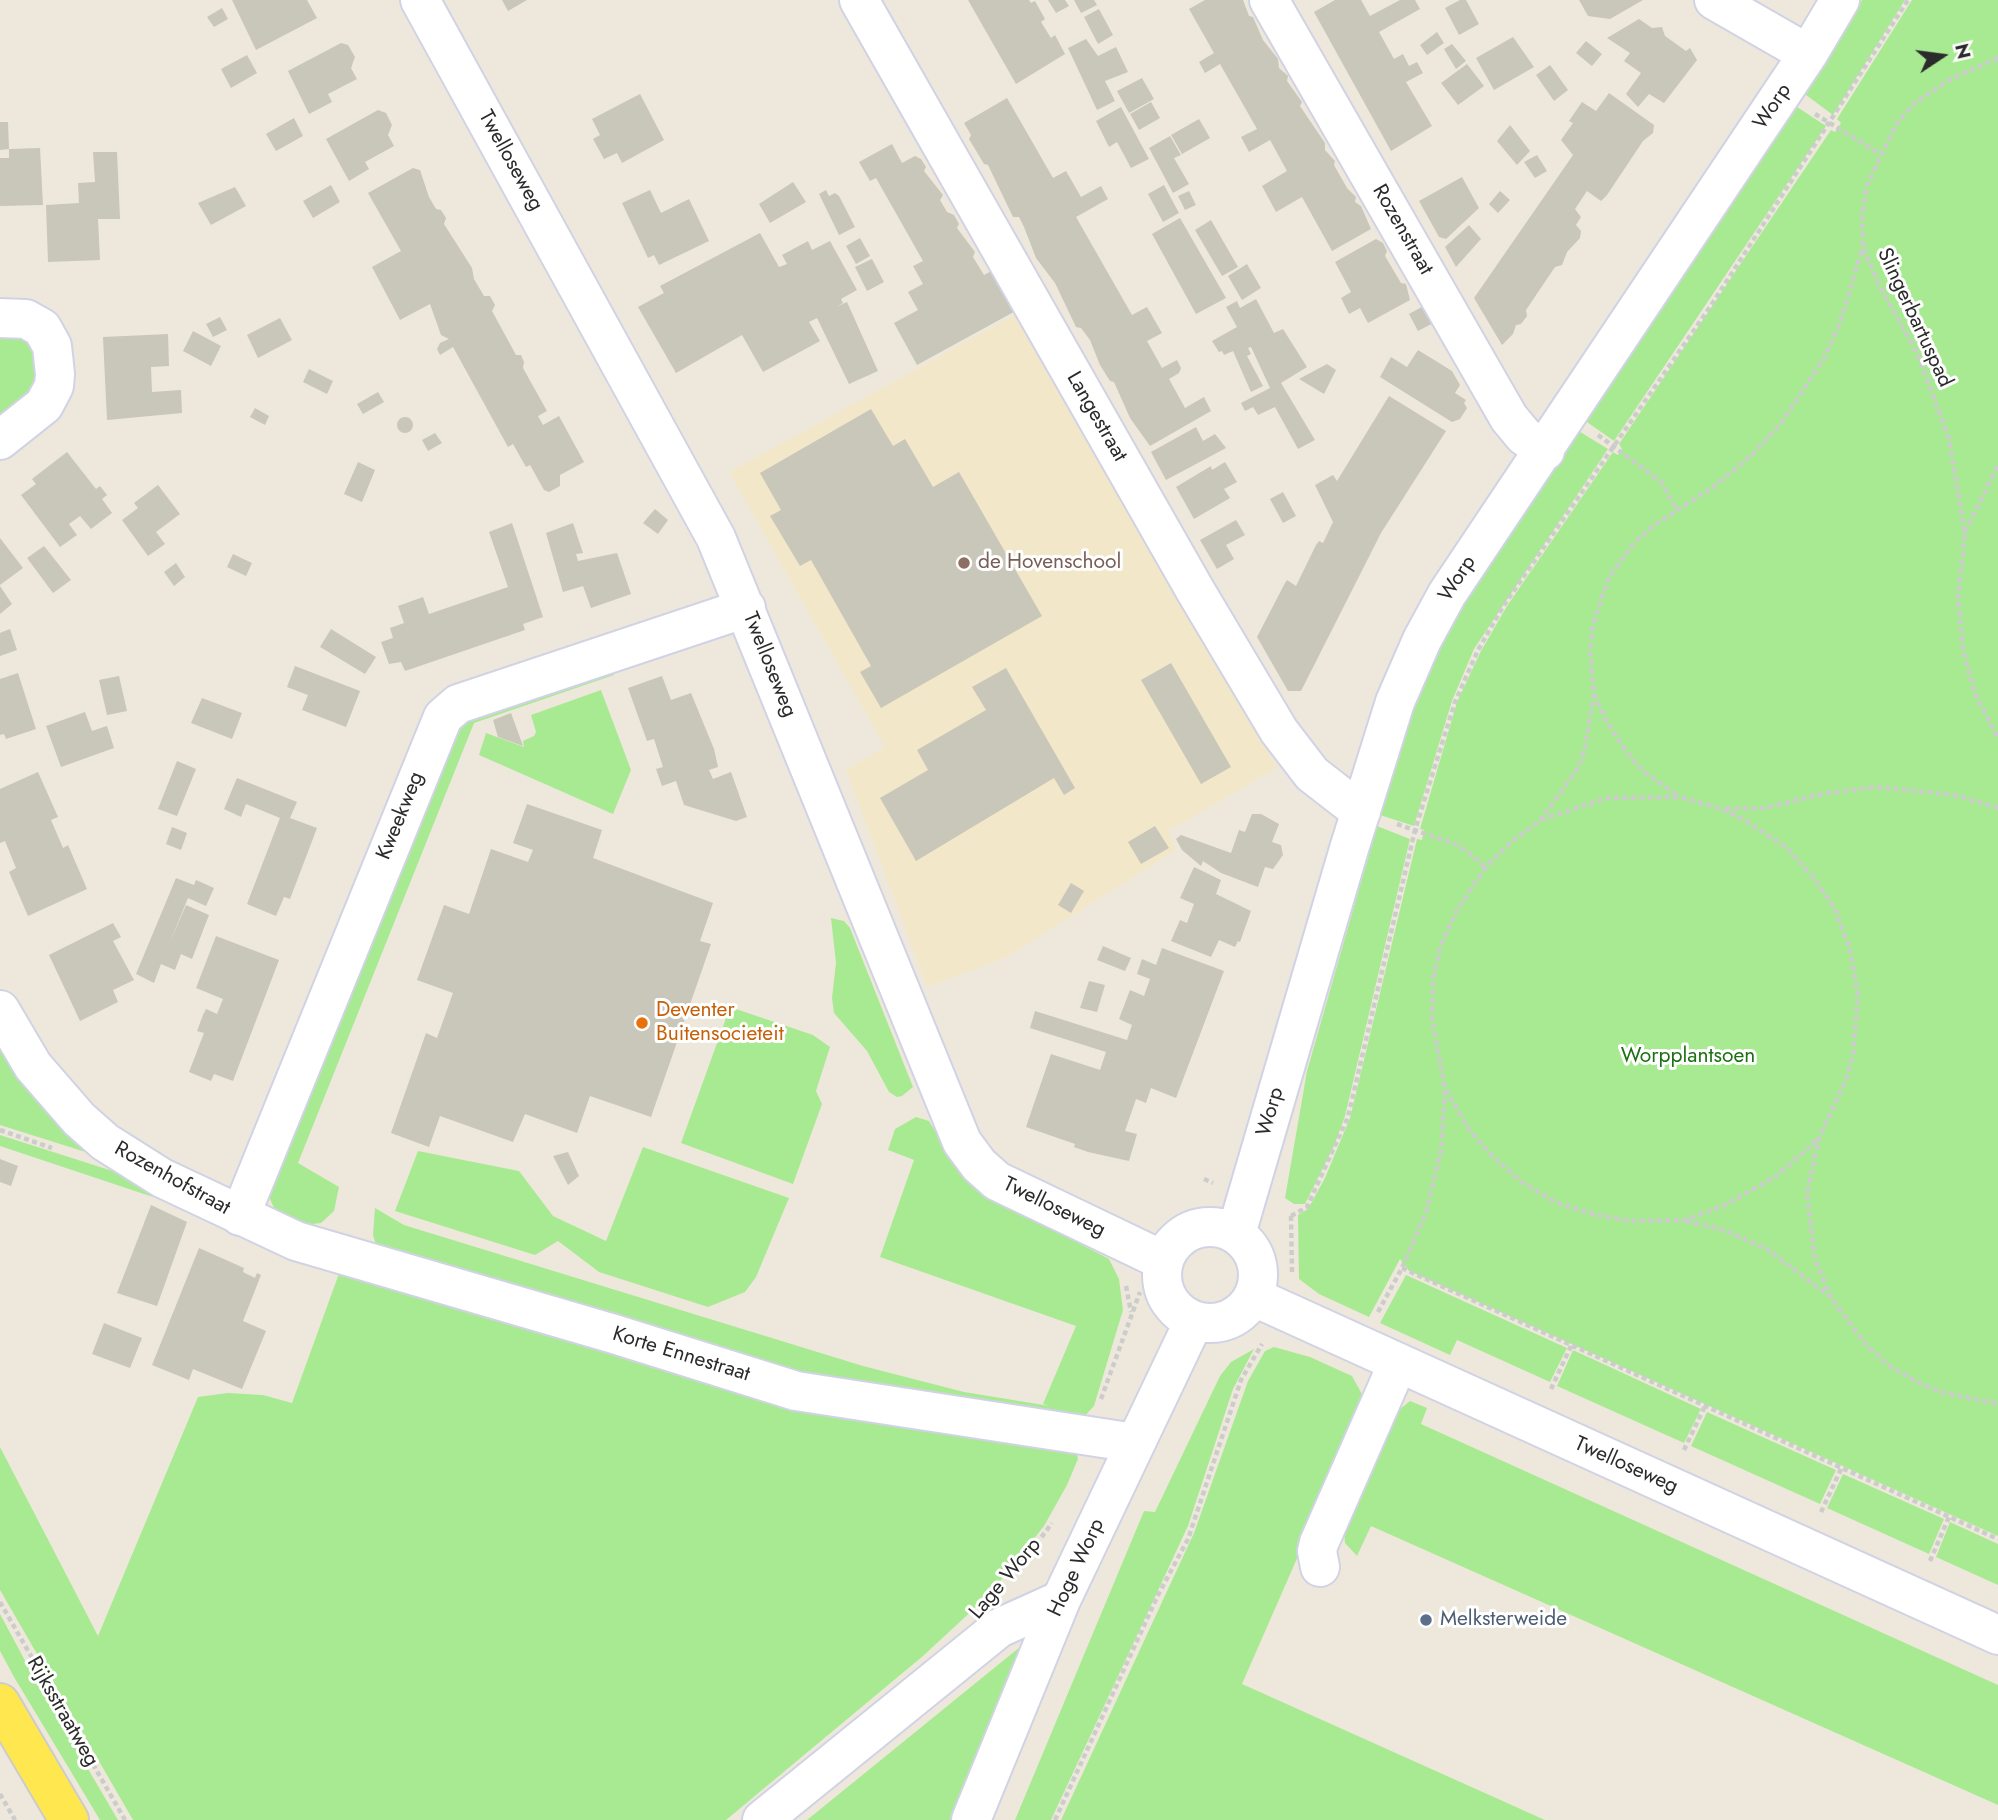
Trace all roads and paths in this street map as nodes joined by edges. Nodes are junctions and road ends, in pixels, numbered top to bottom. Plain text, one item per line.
1 (420, 0) edge
2 (859, 0) edge
3 (1269, 0) edge
4 (1714, 0) edge
5 (1840, 0) edge
6 (1908, 0) edge
7 (1808, 54) junction
8 (1998, 61) edge
9 (1831, 123) junction
10 (1880, 154) junction
11 (1863, 247) junction
12 (0, 318) edge
13 (0, 440) edge
14 (1614, 446) junction
15 (1545, 451) junction
16 (1998, 465) edge
17 (1677, 510) junction
18 (1965, 533) junction
19 (746, 608) junction
20 (1594, 694) junction
21 (1998, 738) edge
22 (1680, 797) junction
23 (1998, 808) edge
24 (1722, 809) junction
25 (1361, 812) junction
26 (1540, 821) junction
27 (1415, 830) junction
28 (1486, 867) junction
29 (0, 1010) edge
30 (1446, 1090) junction
31 (1819, 1138) junction
32 (240, 1216) junction
33 (1685, 1220) junction
34 (1236, 1234) junction
35 (1164, 1261) junction
36 (1402, 1268) junction
37 (1276, 1298) junction
38 (1831, 1298) junction
39 (1194, 1321) junction
40 (1371, 1323) dead end
41 (1572, 1346) junction
42 (1398, 1363) junction
43 (1998, 1404) edge
44 (1705, 1406) junction
45 (1535, 1425) junction
46 (1088, 1435) junction
47 (1135, 1443) junction
48 (1841, 1468) junction
49 (1668, 1485) junction
50 (1949, 1517) junction
51 (1056, 1518) dead end
52 (1998, 1539) edge
53 (1805, 1547) junction
54 (1320, 1567) dead end
55 (1009, 1582) dead end
56 (1914, 1596) junction
57 (1061, 1600) junction
58 (0, 1602) edge
59 (1998, 1634) edge
60 (0, 1703) edge
61 (0, 1794) edge
62 (15, 1820) edge
63 (69, 1820) edge
64 (125, 1820) edge
65 (762, 1820) edge
66 (971, 1820) edge
67 (1055, 1820) edge

1 - 19 street, Twelloseweg
2 - 25 street, Langestraat
3 - 15 street, Rozenstraat
4 - 7 street
5 - 7 street, Worp
6 - 9 path
7 - 15 street, Worp
8 - 10 path, Slingerbartuspad
9 - 10 path
9 - 14 path
10 - 11 path, Slingerbartuspad
11 - 17 path
11 - 18 path, Slingerbartuspad
12 - 13 street
14 - 17 path
14 - 27 path
15 - 25 street, Worp
16 - 18 path
17 - 20 path
18 - 21 path, Slingerbartuspad
19 - 32 street, Kweekweg
19 - 35 street, Twelloseweg
20 - 22 path
20 - 26 path
22 - 24 path
22 - 26 path
23 - 24 path
24 - 31 path
25 - 34 street, Worp
26 - 28 path
27 - 28 path
27 - 37 path
28 - 30 path
29 - 32 street, Rozenhofstraat
30 - 33 path
30 - 36 path
31 - 33 path
31 - 38 path
32 - 46 street, Korte Ennestraat
33 - 38 path
34 - 35 street
34 - 37 street
35 - 39 street
35 - 46 path
36 - 40 path
36 - 41 path
37 - 39 street
37 - 42 street, Twelloseweg
37 - 67 path
38 - 43 path
39 - 47 street, Hoge Worp
41 - 44 path
41 - 45 path
42 - 45 street, Twelloseweg
42 - 54 street
44 - 48 path
44 - 49 path
45 - 49 street, Twelloseweg
46 - 47 street, Korte Ennestraat
47 - 57 street, Hoge Worp
48 - 50 path
48 - 53 path
49 - 53 street, Twelloseweg
50 - 52 path
50 - 56 path
51 - 55 path, Lage Worp
53 - 56 street, Twelloseweg
56 - 59 street, Twelloseweg
57 - 65 street, Lage Worp
57 - 66 street, Hoge Worp
58 - 64 path, Rijksstraatweg
60 - 63 main road
61 - 62 path

